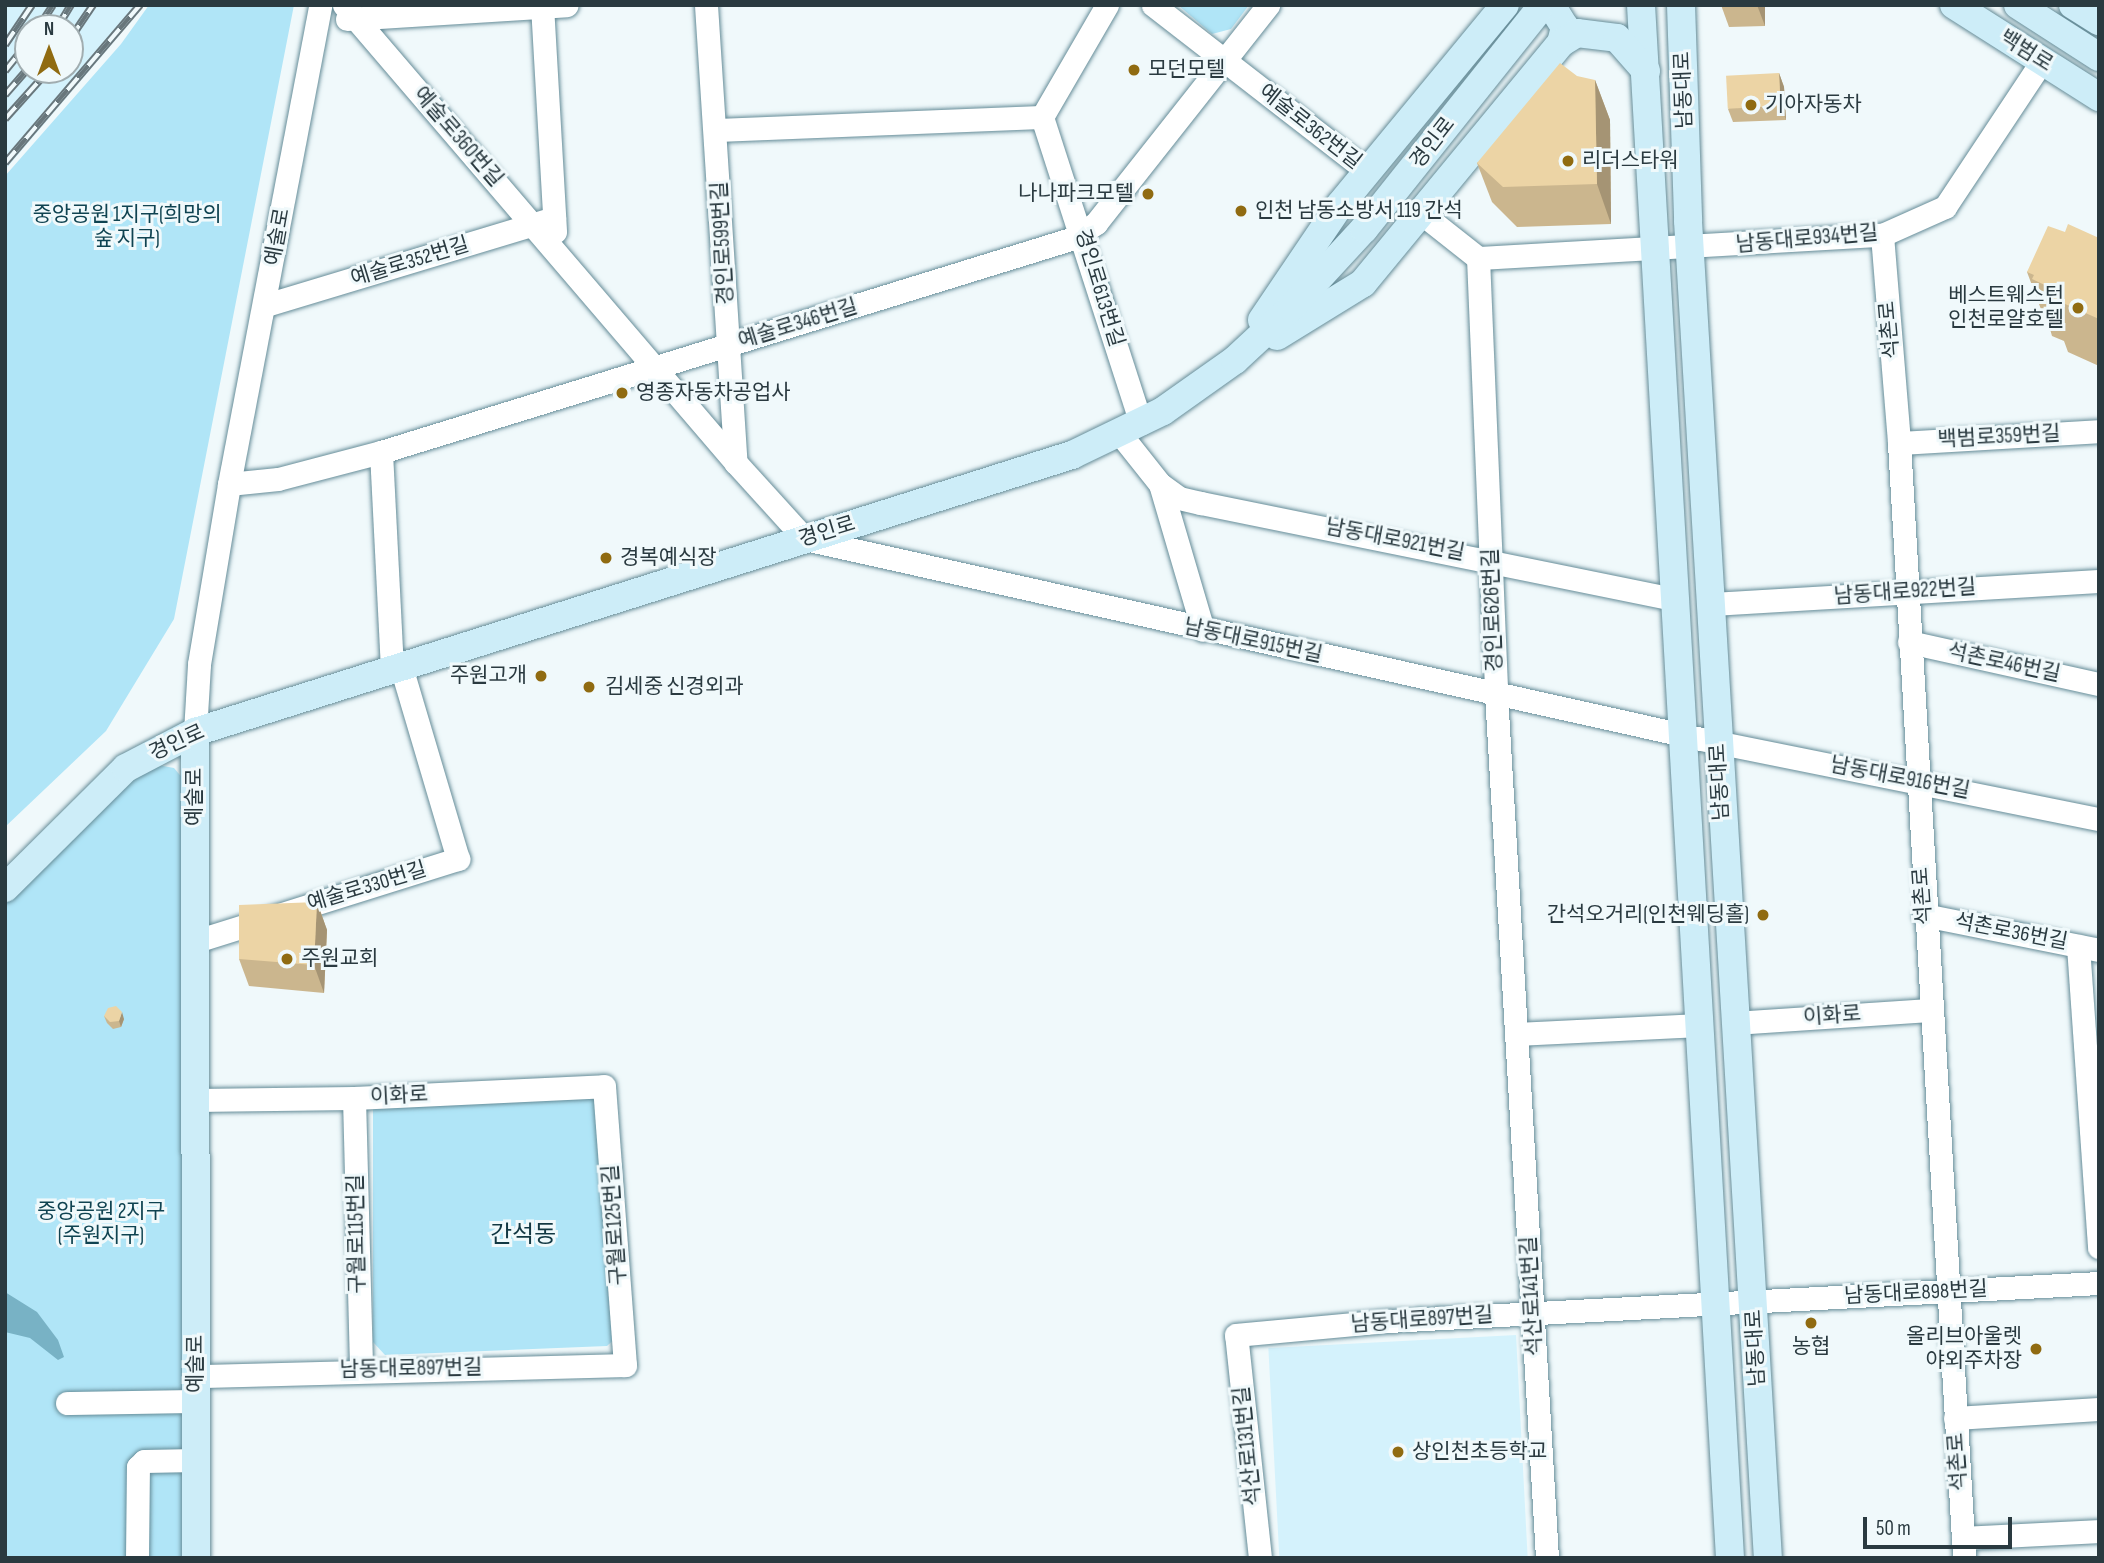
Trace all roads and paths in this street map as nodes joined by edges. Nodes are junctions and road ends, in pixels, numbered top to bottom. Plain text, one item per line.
1 (320, 5) edge
2 (344, 5) edge
3 (567, 5) edge
4 (706, 5) edge
5 (1107, 5) edge
6 (1153, 5) edge
7 (1268, 5) edge
8 (1505, 5) edge
9 (1641, 5) edge
10 (1681, 5) edge
11 (1954, 5) edge
12 (2018, 5) edge
13 (542, 6) edge
14 (1544, 9) edge
15 (360, 22) junction
16 (315, 32) junction
17 (1561, 43) junction
18 (2099, 57) edge
19 (1224, 61) junction
20 (2042, 61) junction
21 (1646, 71) junction
22 (2099, 97) edge
23 (1042, 117) junction
24 (716, 130) junction
25 (1367, 172) junction
26 (1421, 213) junction
27 (544, 221) junction
28 (1082, 233) junction
29 (1882, 235) junction
30 (1690, 248) junction
31 (1656, 250) junction
32 (1478, 257) junction
33 (265, 305) junction
34 (728, 346) junction
35 (1236, 360) junction
36 (656, 369) junction
37 (1131, 429) junction
38 (2099, 431) edge
39 (1899, 443) junction
40 (382, 452) junction
41 (736, 463) junction
42 (229, 484) junction
43 (1160, 484) junction
44 (805, 539) junction
45 (1491, 559) junction
46 (2099, 581) edge
47 (1906, 592) junction
48 (1674, 599) junction
49 (1711, 604) junction
50 (1203, 630) junction
51 (1909, 642) junction
52 (397, 668) junction
53 (2099, 684) edge
54 (1496, 694) junction
55 (195, 732) junction
56 (1700, 739) junction
57 (1916, 781) junction
58 (2099, 819) edge
59 (5, 888) edge
60 (1924, 915) junction
61 (196, 941) junction
62 (2088, 948) edge
63 (1930, 1010) junction
64 (1734, 1023) junction
65 (1700, 1025) junction
66 (1516, 1034) junction
67 (604, 1086) joint
68 (354, 1098) junction
69 (195, 1100) junction
70 (2095, 1144) edge
71 (2099, 1247) edge
72 (2099, 1283) edge
73 (1948, 1291) junction
74 (1735, 1303) junction
75 (1533, 1313) junction
76 (1236, 1335) joint
77 (625, 1365) joint
78 (361, 1369) junction
79 (196, 1389) junction
80 (67, 1403) dead end
81 (2099, 1409) edge
82 (1955, 1418) junction
83 (196, 1460) junction
84 (2099, 1531) edge
85 (1964, 1548) edge
86 (137, 1558) edge
87 (196, 1558) edge
88 (1260, 1558) edge
89 (1547, 1558) edge
90 (1730, 1558) edge
91 (1768, 1558) edge

1 - 16 street, 예술로
2 - 15 street, 예술로360번길
3 - 13 street
4 - 24 street, 경인로599번길
5 - 23 street
6 - 19 street, 예술로362번길
7 - 19 street, 예술로346번길
8 - 25 main road, 경인로
9 - 21 main road
10 - 30 main road, 남동대로
11 - 20 main road, 백범로
12 - 18 main road, 백범로
13 - 15 street
13 - 27 street
14 - 17 main road
14 - 35 main road, 경인로
15 - 16 street
15 - 27 street, 예술로360번길
16 - 33 street, 예술로
17 - 21 main road
17 - 26 main road, 경인로
19 - 25 street, 예술로362번길
19 - 28 street, 예술로346번길
20 - 22 main road, 백범로
20 - 29 street, 남동대로934번길
21 - 31 main road
23 - 24 street
23 - 28 street, 경인로613번길
24 - 34 street, 경인로599번길
25 - 35 main road, 경인로
26 - 32 street
26 - 35 main road, 경인로
27 - 33 street, 예술로352번길
27 - 36 street, 예술로360번길
28 - 34 street, 예술로346번길
28 - 37 street, 경인로613번길
29 - 30 street, 남동대로934번길
29 - 39 street, 석촌로
30 - 31 street, 남동대로934번길
30 - 49 main road, 남동대로
31 - 32 street, 남동대로934번길
31 - 48 main road
32 - 45 street, 경인로626번길
33 - 42 street, 예술로
34 - 36 street, 예술로346번길
34 - 41 street, 경인로599번길
35 - 37 main road, 경인로
36 - 40 street, 예술로346번길
36 - 41 street, 예술로360번길
37 - 43 street
37 - 44 main road, 경인로
38 - 39 street, 백범로359번길
39 - 47 street, 석촌로
40 - 42 street, 예술로346번길
40 - 52 street
41 - 44 street
42 - 55 street, 예술로
43 - 45 street, 남동대로921번길
43 - 50 street
44 - 50 street, 남동대로915번길
44 - 52 main road, 경인로
45 - 48 street, 남동대로921번길
45 - 54 street, 경인로626번길
46 - 47 street, 남동대로922번길
47 - 49 street, 남동대로922번길
47 - 51 street, 석촌로
48 - 56 main road
49 - 56 main road, 남동대로
50 - 54 street, 남동대로915번길
51 - 53 street, 석촌로46번길
51 - 57 street, 석촌로
52 - 55 main road, 경인로
52 - 61 street, 예술로330번길
54 - 56 street, 남동대로915번길
54 - 66 street, 경인로626번길
55 - 59 main road, 경인로
55 - 61 main road, 예술로
56 - 57 street, 남동대로916번길
56 - 64 main road, 남동대로
56 - 65 main road
57 - 58 street, 남동대로916번길
57 - 60 street, 석촌로
60 - 62 street, 석촌로36번길
60 - 63 street, 석촌로
61 - 69 main road, 예술로
62 - 70 street
63 - 64 street, 이화로
63 - 73 street, 석촌로
64 - 74 main road, 남동대로
65 - 66 street
65 - 74 main road
66 - 75 street, 석산로141번길
67 - 68 street, 이화로
67 - 77 street, 구월로125번길
68 - 69 street, 이화로
68 - 78 street, 구월로115번길
69 - 79 main road, 예술로
70 - 71 street
72 - 73 street, 남동대로898번길
73 - 74 street, 남동대로898번길
73 - 82 street, 석촌로
74 - 75 street, 남동대로897번길
74 - 90 main road
74 - 91 main road, 남동대로
75 - 76 street, 남동대로897번길
75 - 89 street, 석산로141번길
76 - 88 street, 석산로131번길
77 - 78 street, 남동대로897번길
78 - 79 street, 남동대로897번길
79 - 80 street, 남동대로897번길
79 - 83 main road, 예술로
81 - 82 street
82 - 85 street, 석촌로
83 - 86 street
83 - 87 main road, 예술로
84 - 85 street

